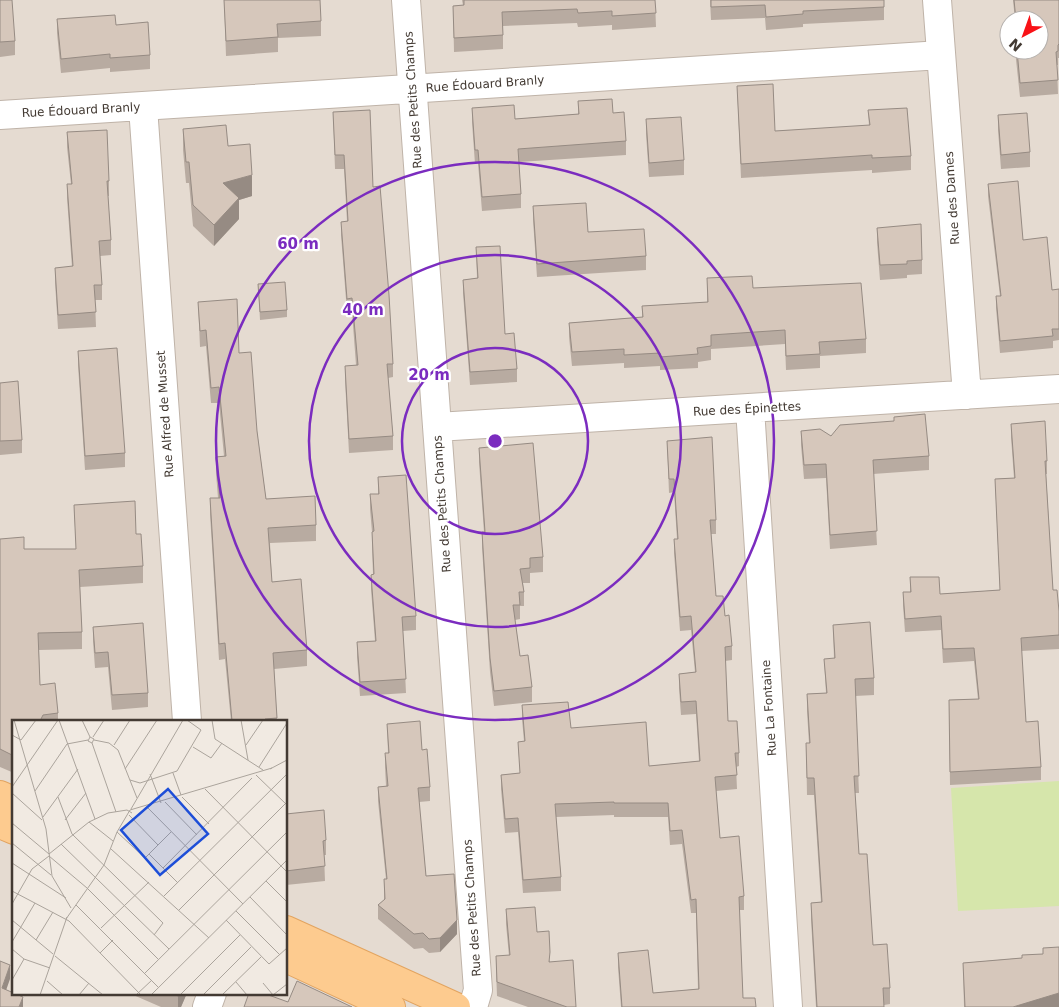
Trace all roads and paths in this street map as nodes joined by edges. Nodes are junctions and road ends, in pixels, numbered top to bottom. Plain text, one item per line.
1 (406, 0) edge
2 (937, 0) edge
3 (941, 55) junction
4 (412, 88) junction
5 (143, 107) junction
6 (0, 115) edge
7 (1058, 389) edge
8 (967, 395) junction
9 (750, 408) junction
10 (436, 427) junction
11 (187, 720) edge
12 (0, 795) edge
13 (12, 800) edge
14 (0, 824) edge
15 (12, 829) edge
16 (288, 931) edge
17 (288, 959) edge
18 (332, 979) junction
19 (212, 994) edge
20 (207, 1007) edge
21 (390, 1007) edge
22 (421, 1007) edge
23 (456, 1007) edge
24 (473, 1007) edge
25 (788, 1007) edge

1 - 4 street, Rue des Petits Champs
2 - 3 street, Rue des Dames
3 - 4 street, Rue Édouard Branly
3 - 8 street, Rue des Dames
4 - 5 street, Rue Édouard Branly
4 - 10 street, Rue des Petits Champs
5 - 6 street, Rue Édouard Branly
5 - 11 street, Rue Alfred de Musset
7 - 8 street, Rue des Épinettes
8 - 9 street, Rue des Épinettes
9 - 10 street, Rue des Épinettes
9 - 25 street, Rue La Fontaine
10 - 24 street, Rue des Petits Champs
12 - 13 main road
14 - 15 main road
16 - 23 main road
17 - 18 main road
18 - 21 main road
18 - 22 main road
19 - 20 street

